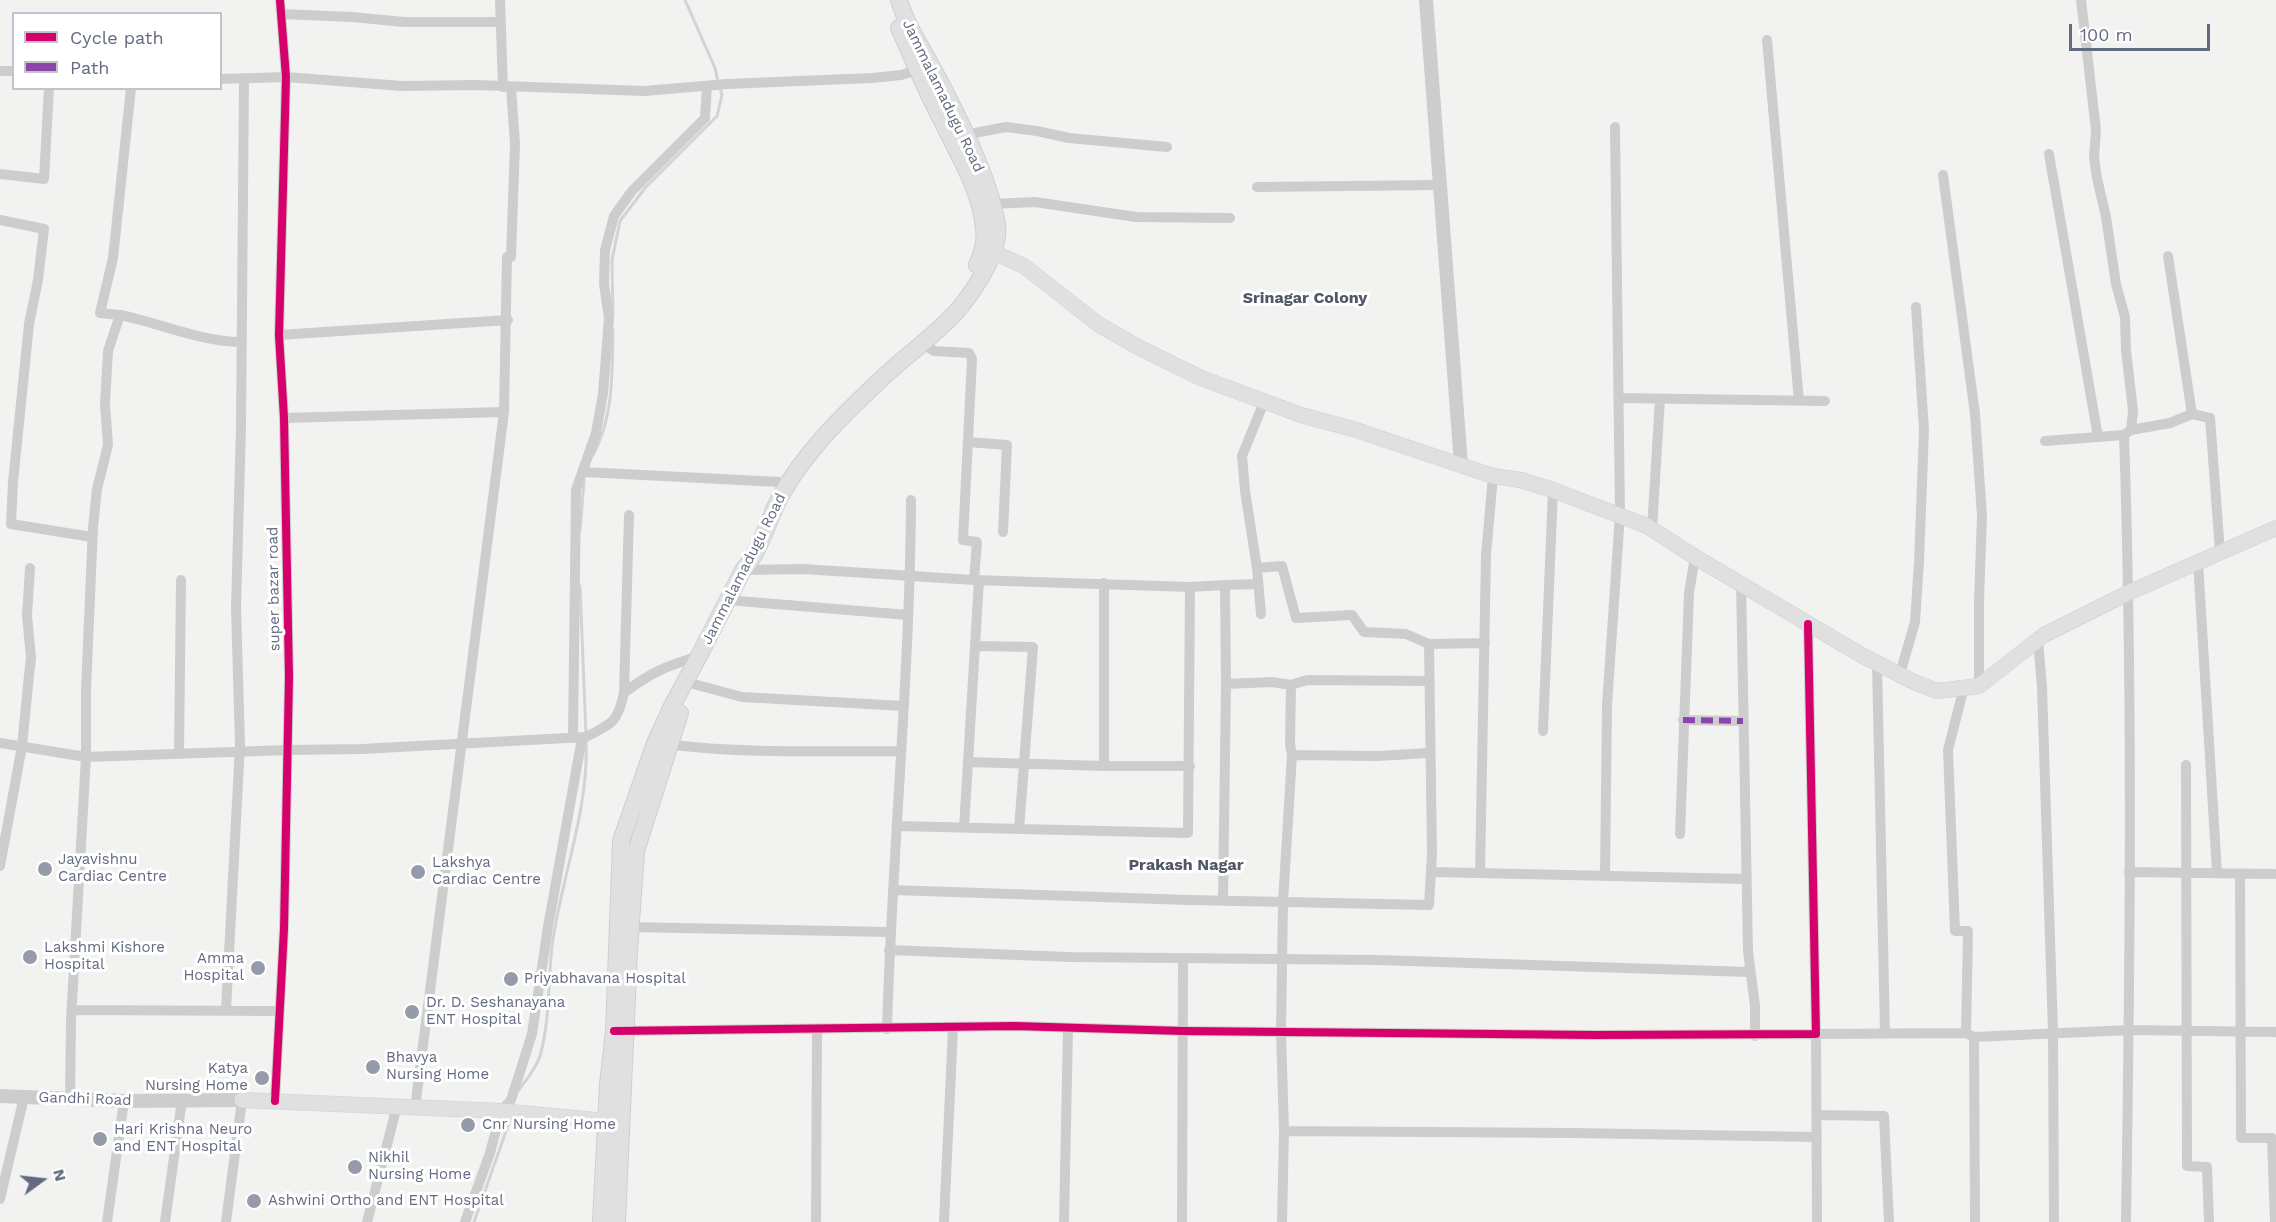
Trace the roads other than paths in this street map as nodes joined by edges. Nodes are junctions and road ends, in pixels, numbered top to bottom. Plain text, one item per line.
1 (280, 0) edge
2 (500, 0) edge
3 (889, 0) edge
4 (899, 0) edge
5 (1426, 0) edge
6 (2081, 0) edge
7 (281, 14) junction
8 (501, 22) junction
9 (1767, 40) dead end
10 (925, 68) junction
11 (286, 77) junction
12 (222, 79) edge
13 (243, 80) junction
14 (715, 85) junction
15 (507, 87) junction
16 (49, 90) edge
17 (130, 90) edge
18 (1615, 127) dead end
19 (964, 135) junction
20 (1167, 147) dead end
21 (2049, 154) dead end
22 (967, 155) junction
23 (0, 174) edge
24 (1943, 175) dead end
25 (1440, 185) junction
26 (1257, 187) dead end
27 (993, 204) junction
28 (1230, 218) dead end
29 (0, 220) edge
30 (988, 250) junction
31 (2168, 256) dead end
32 (1916, 307) dead end
33 (120, 315) junction
34 (508, 320) junction
35 (279, 335) junction
36 (241, 342) junction
37 (922, 343) junction
38 (1618, 398) junction
39 (1660, 399) junction
40 (1799, 401) junction
41 (1825, 401) dead end
42 (1264, 402) junction
43 (504, 412) junction
44 (2192, 414) junction
45 (284, 418) junction
46 (2128, 433) junction
47 (2098, 437) junction
48 (2045, 441) dead end
49 (968, 442) junction
50 (1461, 465) junction
51 (584, 472) junction
52 (1493, 476) junction
53 (779, 482) junction
54 (1553, 490) junction
55 (911, 500) dead end
56 (1620, 514) junction
57 (629, 515) dead end
58 (6, 523) edge
59 (2276, 528) edge
60 (1652, 529) junction
61 (1004, 532) dead end
62 (92, 537) junction
63 (2220, 552) junction
64 (1695, 557) junction
65 (2198, 562) junction
66 (748, 566) junction
67 (30, 568) dead end
68 (1257, 568) junction
69 (910, 576) junction
70 (181, 580) dead end
71 (976, 580) junction
72 (1104, 583) junction
73 (1741, 583) junction
74 (1258, 584) junction
75 (1225, 585) junction
76 (1190, 587) junction
77 (2130, 592) junction
78 (731, 601) junction
79 (1261, 614) dead end
80 (908, 615) junction
81 (1808, 624) junction
82 (2038, 640) junction
83 (1485, 643) junction
84 (1429, 644) junction
85 (976, 646) junction
86 (699, 656) junction
87 (1877, 663) junction
88 (1900, 674) junction
89 (1429, 681) junction
90 (690, 683) junction
91 (1226, 684) junction
92 (1291, 685) junction
93 (1972, 686) junction
94 (624, 693) junction
95 (904, 706) junction
96 (1683, 720) junction
97 (1743, 721) junction
98 (1543, 731) dead end
99 (578, 738) junction
100 (0, 742) edge
101 (460, 743) junction
102 (662, 744) junction
103 (22, 746) junction
104 (288, 750) junction
105 (901, 751) junction
106 (240, 752) junction
107 (179, 753) junction
108 (1429, 753) junction
109 (1292, 755) junction
110 (86, 757) junction
111 (968, 762) junction
112 (1023, 764) junction
113 (1190, 765) junction
114 (2186, 765) dead end
115 (1104, 766) junction
116 (897, 826) junction
117 (964, 828) junction
118 (1019, 829) junction
119 (1680, 834) dead end
120 (0, 866) edge
121 (1432, 872) junction
122 (2129, 872) junction
123 (1480, 873) junction
124 (2187, 873) junction
125 (2217, 873) junction
126 (2240, 874) junction
127 (2276, 874) edge
128 (1605, 876) junction
129 (1746, 879) junction
130 (893, 890) junction
131 (1223, 900) junction
132 (1283, 902) junction
133 (624, 927) junction
134 (890, 932) junction
135 (889, 950) junction
136 (1183, 958) junction
137 (1282, 959) junction
138 (1749, 972) junction
139 (72, 1010) junction
140 (226, 1010) junction
141 (279, 1011) junction
142 (953, 1028) junction
143 (1068, 1028) junction
144 (887, 1029) junction
145 (817, 1030) junction
146 (1183, 1030) junction
147 (2129, 1030) junction
148 (620, 1031) junction
149 (2188, 1031) junction
150 (1281, 1032) junction
151 (2053, 1032) junction
152 (2240, 1032) junction
153 (2276, 1032) edge
154 (1816, 1034) junction
155 (1885, 1034) junction
156 (1970, 1035) junction
157 (1755, 1036) junction
158 (0, 1096) edge
159 (24, 1097) junction
160 (70, 1099) junction
161 (182, 1100) junction
162 (242, 1100) junction
163 (124, 1101) junction
164 (275, 1101) junction
165 (397, 1106) junction
166 (415, 1108) junction
167 (501, 1111) junction
168 (1817, 1115) junction
169 (606, 1121) junction
170 (1284, 1131) junction
171 (1817, 1137) junction
172 (0, 1199) edge
173 (107, 1222) edge
174 (165, 1222) edge
175 (226, 1222) edge
176 (367, 1222) edge
177 (465, 1222) edge
178 (601, 1222) edge
179 (617, 1222) edge
180 (816, 1222) edge
181 (945, 1222) edge
182 (1064, 1222) edge
183 (1182, 1222) edge
184 (1281, 1222) edge
185 (1817, 1222) edge
186 (1889, 1222) edge
187 (1975, 1222) edge
188 (2054, 1222) edge
189 (2126, 1222) edge
190 (2209, 1222) edge
191 (2275, 1222) edge

1 - 7 street, super bazar road
2 - 8 street
3 - 10 main road
4 - 10 main road, Jammalamadugu Road
5 - 25 street
6 - 46 street
7 - 8 street
7 - 11 street, super bazar road
8 - 15 street
9 - 40 street
10 - 14 street
10 - 19 main road, Jammalamadugu Road
10 - 22 main road
11 - 13 street
11 - 15 street
11 - 35 street, super bazar road
12 - 13 street
13 - 36 street
14 - 15 street
14 - 51 street
15 - 34 street
16 - 23 street
17 - 33 street
18 - 38 street
19 - 20 street
19 - 22 main road, Jammalamadugu Road
21 - 47 street
22 - 27 main road, Jammalamadugu Road
22 - 30 main road
24 - 93 street
25 - 26 street
25 - 50 street
27 - 28 street
27 - 30 main road, Jammalamadugu Road
29 - 58 street
30 - 37 main road, Jammalamadugu Road
30 - 42 main road
30 - 53 main road
31 - 44 street
32 - 88 street
33 - 36 street
33 - 62 street
34 - 35 street
34 - 43 street
35 - 45 street, super bazar road
36 - 106 street
37 - 49 street
37 - 66 main road, Jammalamadugu Road
38 - 39 street
38 - 56 street
39 - 40 street
39 - 60 street
40 - 41 street
42 - 50 main road
42 - 68 street
43 - 45 street
43 - 101 street
44 - 46 street
44 - 63 street
45 - 104 street, super bazar road
46 - 47 street
46 - 77 street
47 - 48 street
49 - 61 street
49 - 71 street
50 - 52 main road
51 - 53 street
51 - 99 street
52 - 54 main road
52 - 83 street
53 - 66 main road
54 - 56 main road
54 - 98 street
55 - 69 street
56 - 60 main road
56 - 128 street
57 - 94 street
58 - 62 street
59 - 63 main road
60 - 64 main road
62 - 110 street
63 - 65 main road
64 - 73 main road
64 - 96 street
65 - 77 main road
65 - 125 street
66 - 69 street
66 - 78 main road, Jammalamadugu Road
67 - 103 street
68 - 74 street
68 - 84 street
69 - 71 street
69 - 80 street
70 - 107 street
71 - 72 street
71 - 85 street
72 - 76 street
72 - 115 street
73 - 81 main road
73 - 97 street
74 - 75 street
74 - 79 street
75 - 76 street
75 - 91 street
76 - 113 street
77 - 82 main road
77 - 122 street
78 - 80 street
78 - 86 main road, Jammalamadugu Road
78 - 90 main road
80 - 95 street
81 - 87 main road
81 - 154 street
82 - 93 main road
82 - 151 street
83 - 84 street
83 - 123 street
84 - 89 street
85 - 111 street
85 - 112 street
86 - 90 main road, Jammalamadugu Road
86 - 94 street
87 - 88 main road
87 - 155 street
88 - 93 main road
89 - 92 street
89 - 108 street
90 - 95 street
90 - 102 main road, Jammalamadugu Road
91 - 92 street
91 - 131 street
92 - 109 street
93 - 156 street
94 - 99 street
95 - 105 street
96 - 97 street
96 - 119 street
97 - 129 street
99 - 101 street
99 - 167 street
100 - 103 street
101 - 104 street
101 - 166 street
102 - 105 street
102 - 133 main road, Jammalamadugu Road
103 - 110 street
103 - 120 street
104 - 106 street
104 - 141 street, super bazar road
105 - 116 street
106 - 107 street
106 - 140 street
107 - 110 street
108 - 109 street
108 - 121 street
109 - 132 street
110 - 139 street
111 - 112 street
111 - 117 street
112 - 115 street
112 - 118 street
113 - 115 street
113 - 118 street
114 - 124 street
116 - 117 street
116 - 130 street
117 - 118 street
121 - 123 street
121 - 132 street
122 - 124 street
122 - 147 street
123 - 128 street
124 - 125 street
124 - 149 street
125 - 126 street
126 - 127 street
126 - 152 street
128 - 129 street
129 - 138 street
130 - 131 street
130 - 134 street
131 - 132 street
132 - 137 street
133 - 134 street
133 - 148 main road, Jammalamadugu Road
134 - 135 street
135 - 136 street
135 - 144 street
136 - 137 street
136 - 146 street
137 - 138 street
137 - 150 street
138 - 157 street
139 - 140 street
139 - 160 street
140 - 141 street
141 - 164 street, super bazar road
142 - 143 street
142 - 144 street
142 - 181 street
143 - 146 street
143 - 182 street
144 - 145 street
145 - 148 street
145 - 180 street
146 - 150 street
146 - 183 street
147 - 149 street
147 - 151 street
147 - 189 street
148 - 169 main road, Jammalamadugu Road
148 - 179 main road
149 - 152 street
149 - 190 street
150 - 157 street
150 - 170 street
151 - 156 street
151 - 188 street
152 - 153 street
152 - 191 street
154 - 155 street
154 - 157 street
154 - 168 street
155 - 156 street
156 - 187 street
158 - 159 street, Gandhi Road
159 - 160 street, Gandhi Road
159 - 172 street
160 - 163 street, Gandhi Road
161 - 162 street, Gandhi Road
161 - 163 street, Gandhi Road
161 - 174 street
162 - 164 main road
162 - 175 street
163 - 173 street
164 - 165 main road
165 - 166 main road
165 - 176 street
166 - 167 main road
167 - 169 main road
167 - 177 street
168 - 171 street
168 - 186 street
169 - 178 main road, Jammalamadugu Road
170 - 171 street
170 - 184 street
171 - 185 street

